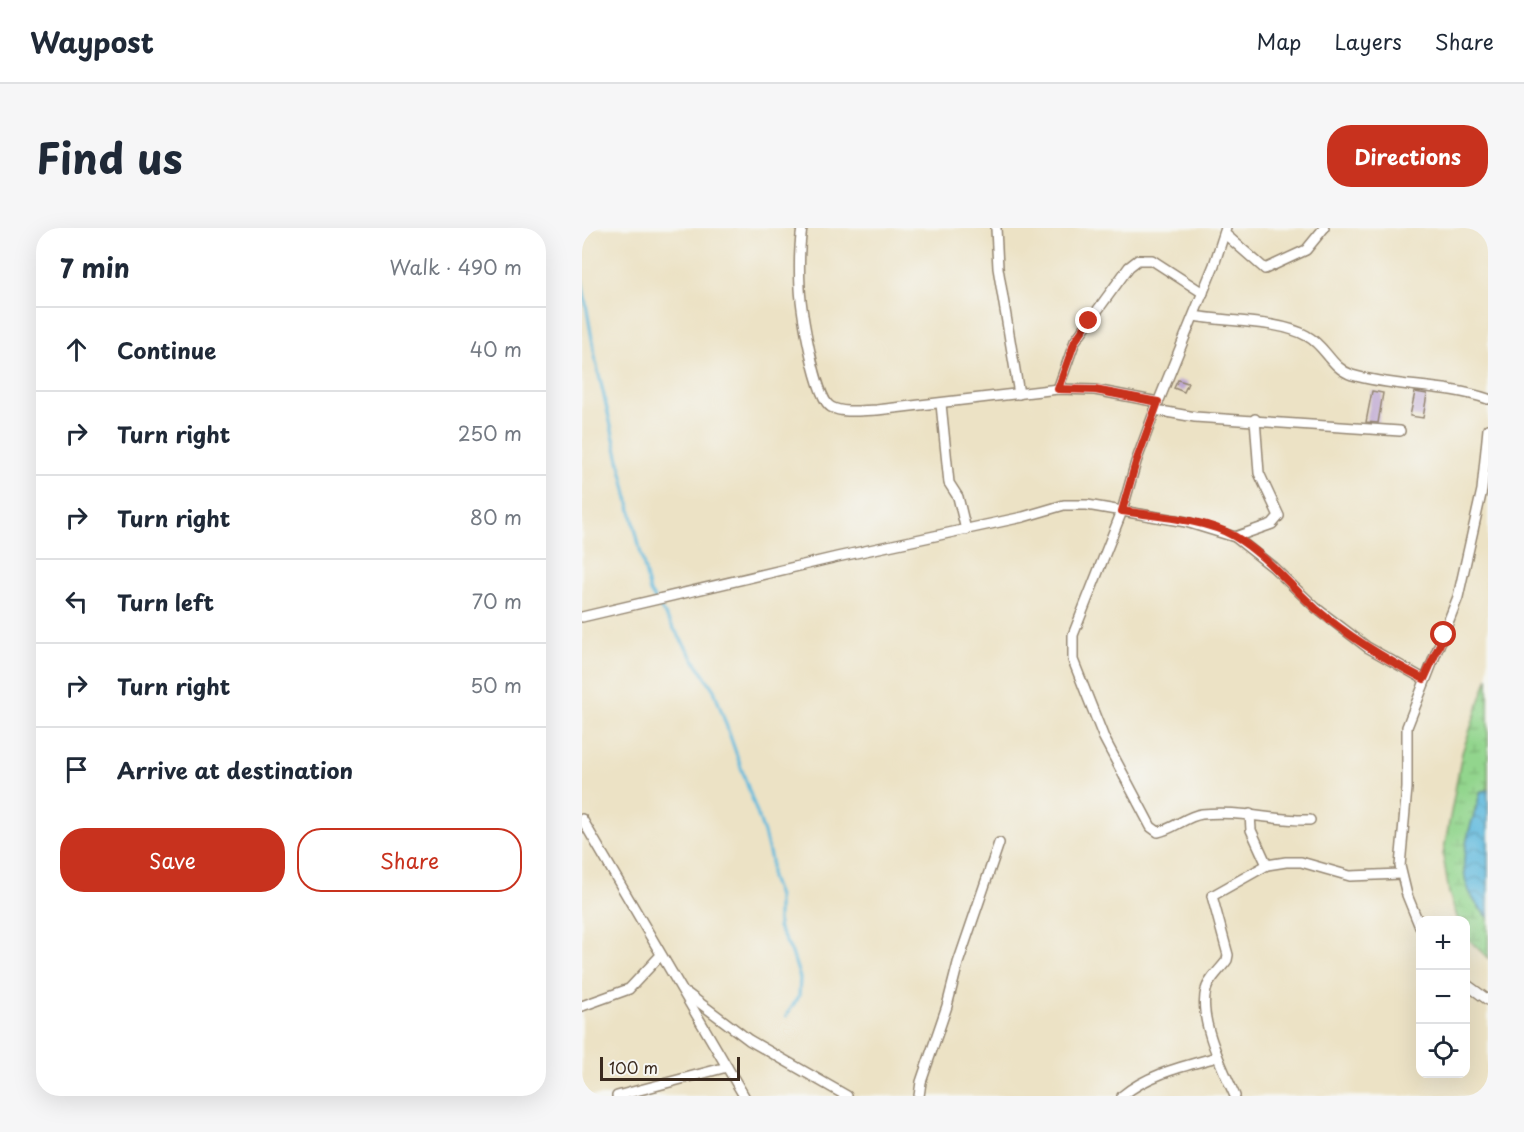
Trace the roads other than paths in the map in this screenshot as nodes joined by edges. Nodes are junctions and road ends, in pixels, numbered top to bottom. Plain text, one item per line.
1 (802, 228) edge
2 (996, 228) edge
3 (1324, 228) edge
4 (1225, 231) edge
5 (1203, 293) junction
6 (1194, 316) junction
7 (1058, 389) junction
8 (1019, 394) junction
9 (1488, 399) edge
10 (941, 404) junction
11 (1156, 406) junction
12 (1255, 419) junction
13 (1488, 429) edge
14 (1400, 431) dead end
15 (1122, 511) junction
16 (966, 530) junction
17 (1235, 537) junction
18 (582, 617) edge
19 (1424, 679) junction
20 (1250, 814) junction
21 (582, 819) edge
22 (1310, 820) dead end
23 (585, 830) edge
24 (999, 843) dead end
25 (1268, 865) junction
26 (1401, 874) junction
27 (1416, 916) edge
28 (660, 956) junction
29 (1470, 987) edge
30 (684, 991) junction
31 (1488, 1000) edge
32 (582, 1006) edge
33 (1217, 1057) junction
34 (727, 1067) junction
35 (617, 1096) edge
36 (744, 1096) edge
37 (847, 1096) edge
38 (919, 1096) edge
39 (1122, 1096) edge
40 (1235, 1096) edge

1 - 10 street
2 - 8 street
3 - 4 street
4 - 5 street
5 - 6 street
5 - 7 street
6 - 9 street
6 - 11 street
7 - 8 street
7 - 11 street
8 - 10 street
10 - 16 street
11 - 12 street
11 - 15 street
12 - 14 street
12 - 17 street
13 - 19 street
15 - 16 street
15 - 17 street
15 - 20 street
16 - 18 street
17 - 19 street
19 - 26 street
20 - 22 street
20 - 25 street
21 - 23 street
23 - 28 street
24 - 38 street
25 - 26 street
25 - 33 street
26 - 27 street
28 - 30 street
28 - 32 street
29 - 31 street
30 - 34 street
30 - 37 street
33 - 39 street
33 - 40 street
34 - 35 street
34 - 36 street

